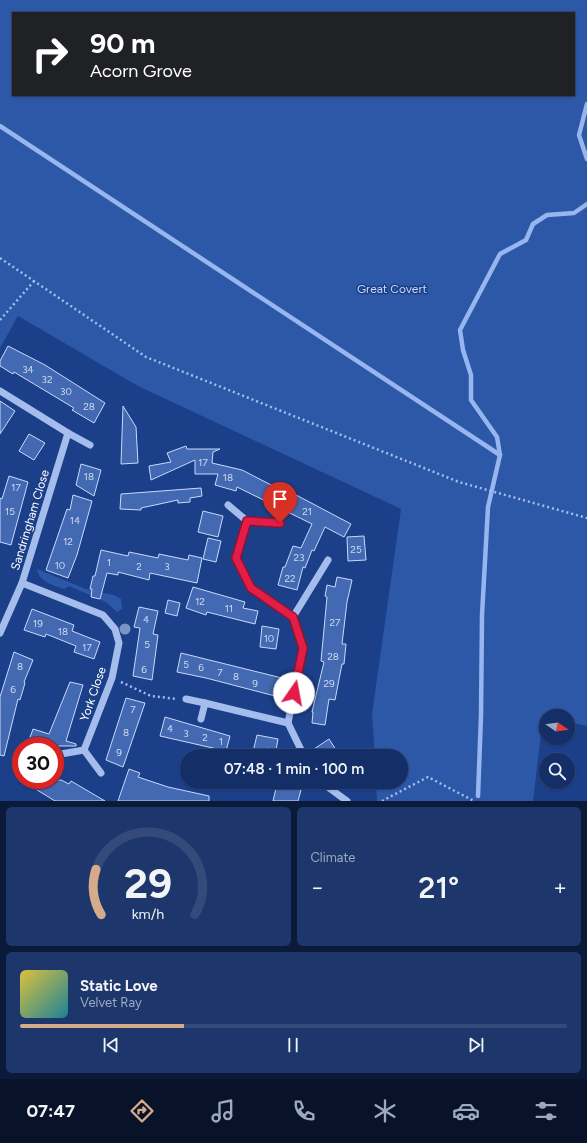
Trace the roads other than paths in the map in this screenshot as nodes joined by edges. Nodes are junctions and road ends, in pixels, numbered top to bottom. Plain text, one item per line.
1 (0, 391) edge
2 (68, 434) junction
3 (90, 445) dead end
4 (228, 505) dead end
5 (247, 521) junction
6 (280, 523) dead end
7 (328, 560) dead end
8 (22, 583) junction
9 (293, 617) junction
10 (0, 633) edge
11 (186, 699) road end
12 (205, 703) junction
13 (201, 719) dead end
14 (288, 723) junction
15 (301, 749) edge
16 (84, 750) junction
17 (64, 753) edge
18 (102, 773) dead end
19 (331, 789) edge
20 (347, 801) edge

1 - 2 street
2 - 3 street
2 - 8 street, Sandringham Close
4 - 5 street
5 - 6 street
5 - 9 street
7 - 9 street
8 - 10 street, Sandringham Close
8 - 16 street, York Close
9 - 14 street
11 - 12 street
12 - 13 street
12 - 14 street
14 - 15 street
16 - 17 street
16 - 18 street
19 - 20 street

